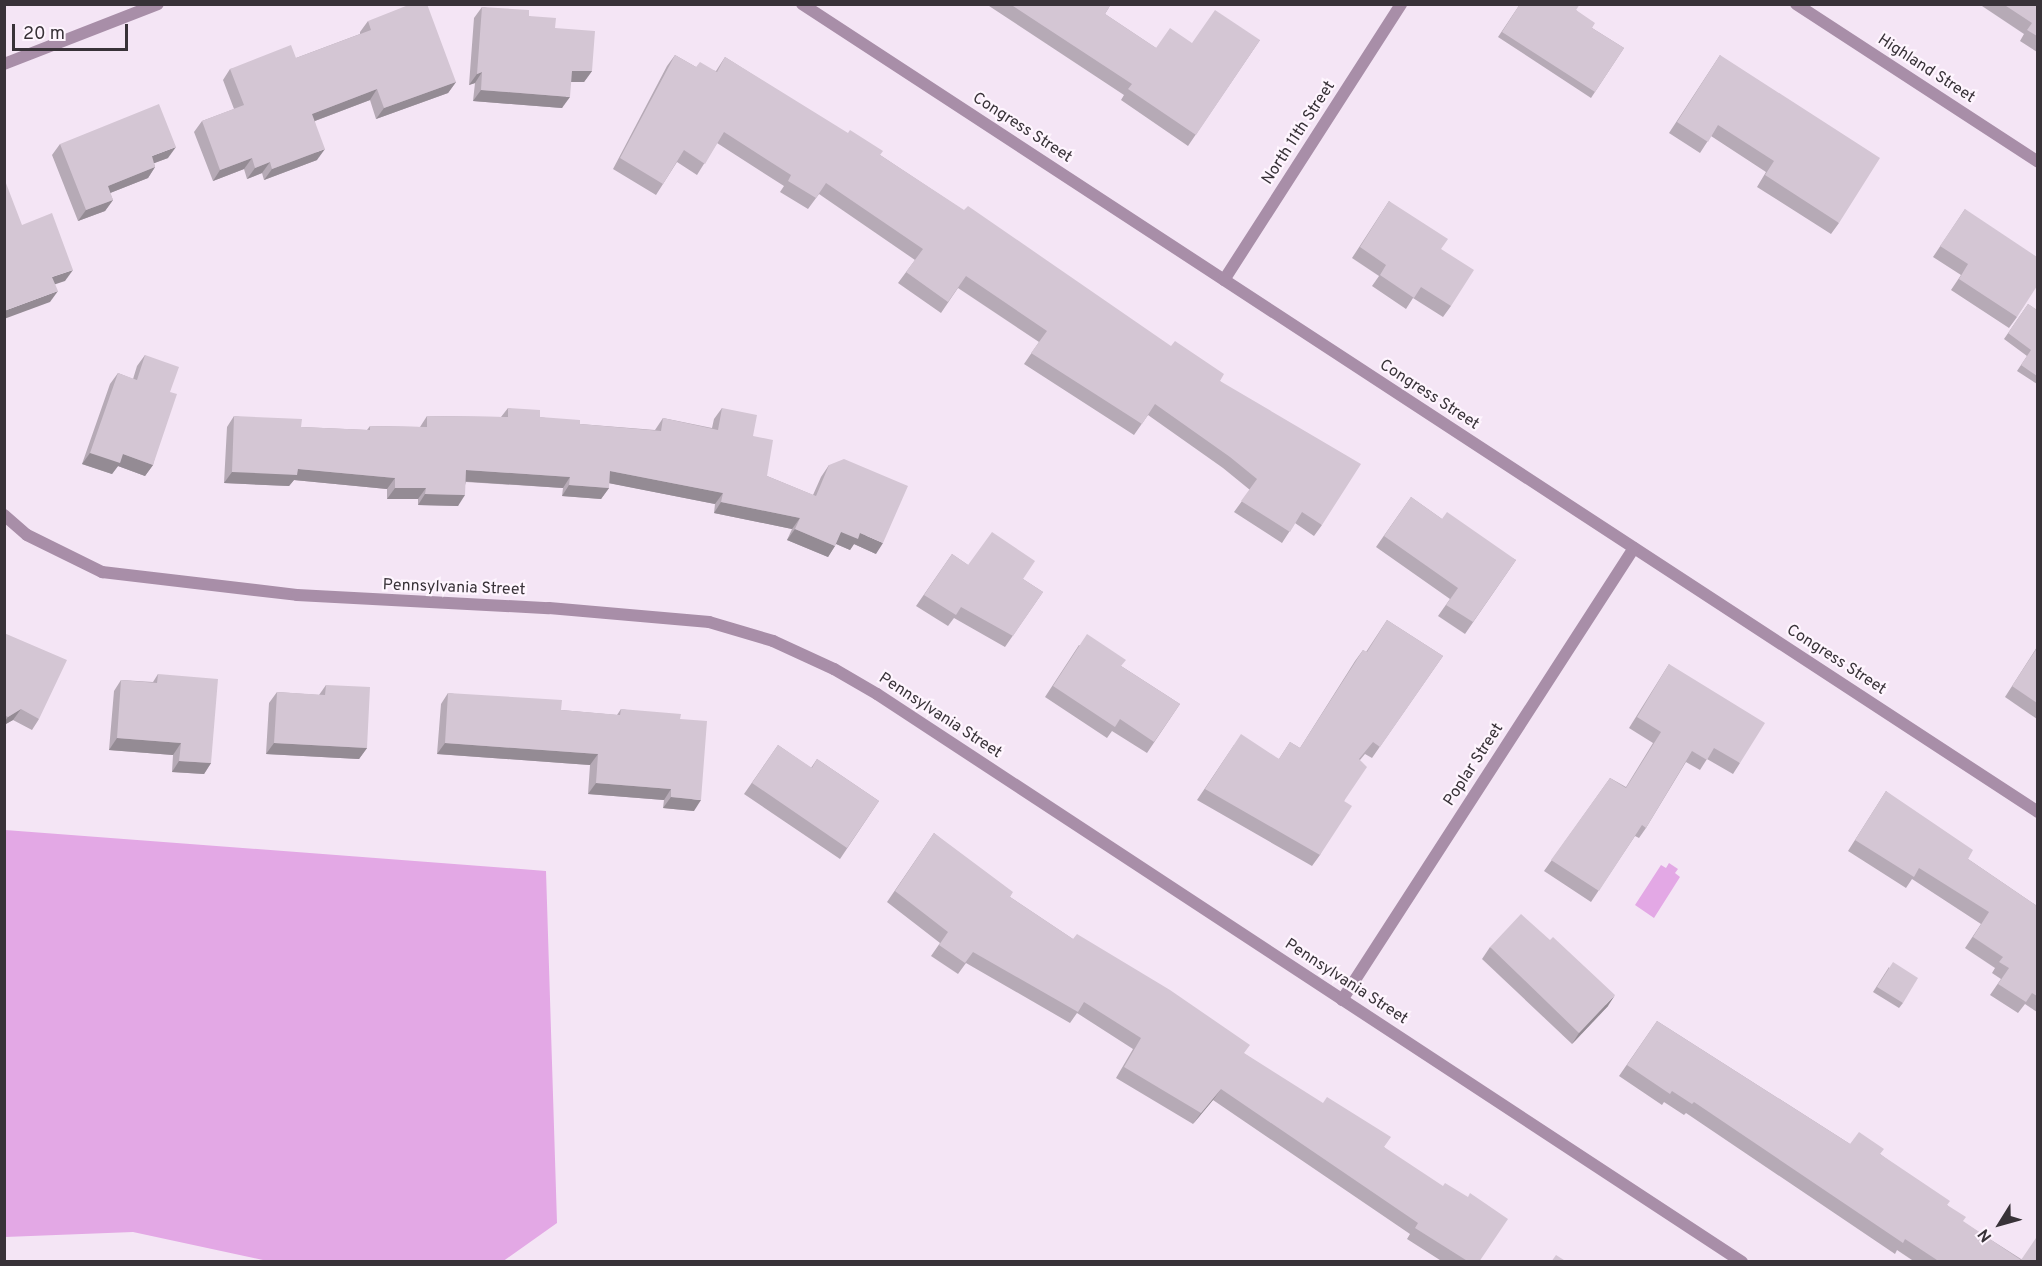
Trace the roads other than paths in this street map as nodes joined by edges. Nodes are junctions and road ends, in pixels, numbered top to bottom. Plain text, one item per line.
1 (158, 4) edge
2 (802, 4) edge
3 (1401, 4) edge
4 (1796, 4) edge
5 (4, 64) edge
6 (2037, 162) edge
7 (1224, 280) junction
8 (4, 515) edge
9 (1634, 548) junction
10 (2037, 812) edge
11 (1342, 1000) junction
12 (1742, 1262) edge

1 - 5 street
2 - 7 street, Congress Street
3 - 7 street, North 11th Street
4 - 6 street, Highland Street
7 - 9 street, Congress Street
8 - 11 street, Pennsylvania Street
9 - 10 street, Congress Street
9 - 11 street, Poplar Street
11 - 12 street, Pennsylvania Street

